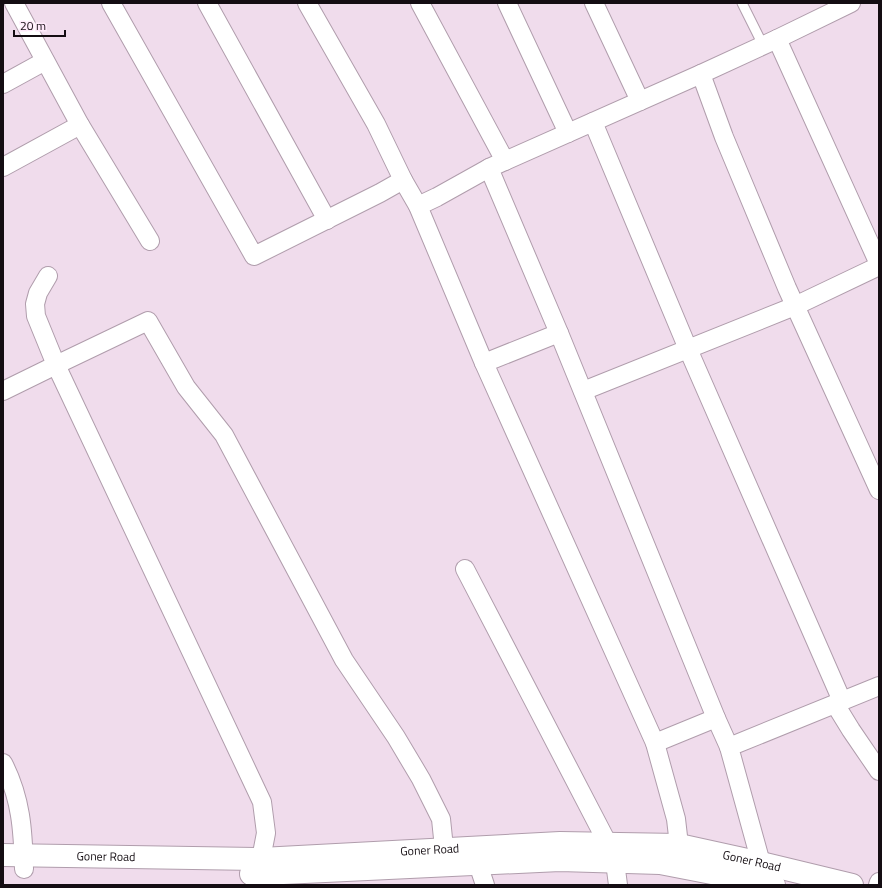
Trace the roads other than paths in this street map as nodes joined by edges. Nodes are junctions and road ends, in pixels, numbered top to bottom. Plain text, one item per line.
1 (14, 3) edge
2 (111, 3) edge
3 (207, 3) edge
4 (307, 3) edge
5 (420, 3) edge
6 (507, 3) edge
7 (594, 3) edge
8 (742, 3) edge
9 (851, 3) edge
10 (770, 42) junction
11 (45, 61) junction
12 (701, 74) junction
13 (3, 84) edge
14 (640, 101) junction
15 (593, 122) junction
16 (80, 125) junction
17 (568, 133) junction
18 (497, 164) junction
19 (3, 167) edge
20 (403, 180) junction
21 (418, 206) junction
22 (327, 220) junction
23 (150, 241) dead end
24 (879, 265) edge
25 (48, 276) dead end
26 (795, 306) junction
27 (559, 333) junction
28 (688, 349) junction
29 (484, 364) junction
30 (56, 365) junction
31 (3, 391) edge
32 (583, 391) junction
33 (879, 490) edge
34 (465, 569) dead end
35 (879, 686) edge
36 (838, 702) junction
37 (716, 718) junction
38 (655, 743) junction
39 (729, 747) junction
40 (3, 763) edge
41 (879, 771) edge
42 (679, 845) junction
43 (611, 853) junction
44 (444, 857) junction
45 (13, 862) edge
46 (478, 864) junction
47 (263, 873) edge
48 (761, 879) edge
49 (879, 882) edge
50 (485, 885) edge
51 (618, 885) edge
52 (852, 885) edge
53 (878, 885) edge

1 - 11 street
2 - 22 street
3 - 22 street
4 - 20 street
5 - 18 street
6 - 17 street
7 - 14 street
8 - 10 lane
9 - 10 street
10 - 12 street
10 - 24 street
11 - 13 street
11 - 16 street
12 - 14 street
12 - 26 street
14 - 15 street
15 - 17 street
15 - 28 street
16 - 19 street
16 - 23 street
17 - 18 street
18 - 21 street
18 - 27 street
20 - 21 street
20 - 22 street
21 - 29 street
24 - 26 street
25 - 30 street
26 - 28 street
26 - 33 street
27 - 29 street
27 - 32 street
28 - 32 street
28 - 36 street
29 - 38 street
30 - 31 street
30 - 44 street
30 - 47 street
32 - 37 street
34 - 43 street
35 - 36 street
36 - 39 street
36 - 41 street
37 - 38 street
37 - 39 street
38 - 42 street
39 - 48 street
40 - 45 street
42 - 43 street, Goner Road
42 - 48 street, Goner Road
43 - 44 street, Goner Road
43 - 46 street, Goner Road
43 - 48 street, Goner Road
43 - 51 street
44 - 46 street, Goner Road
44 - 47 street, Goner Road
45 - 47 street, Goner Road
46 - 50 street
48 - 52 street, Goner Road
49 - 53 street

